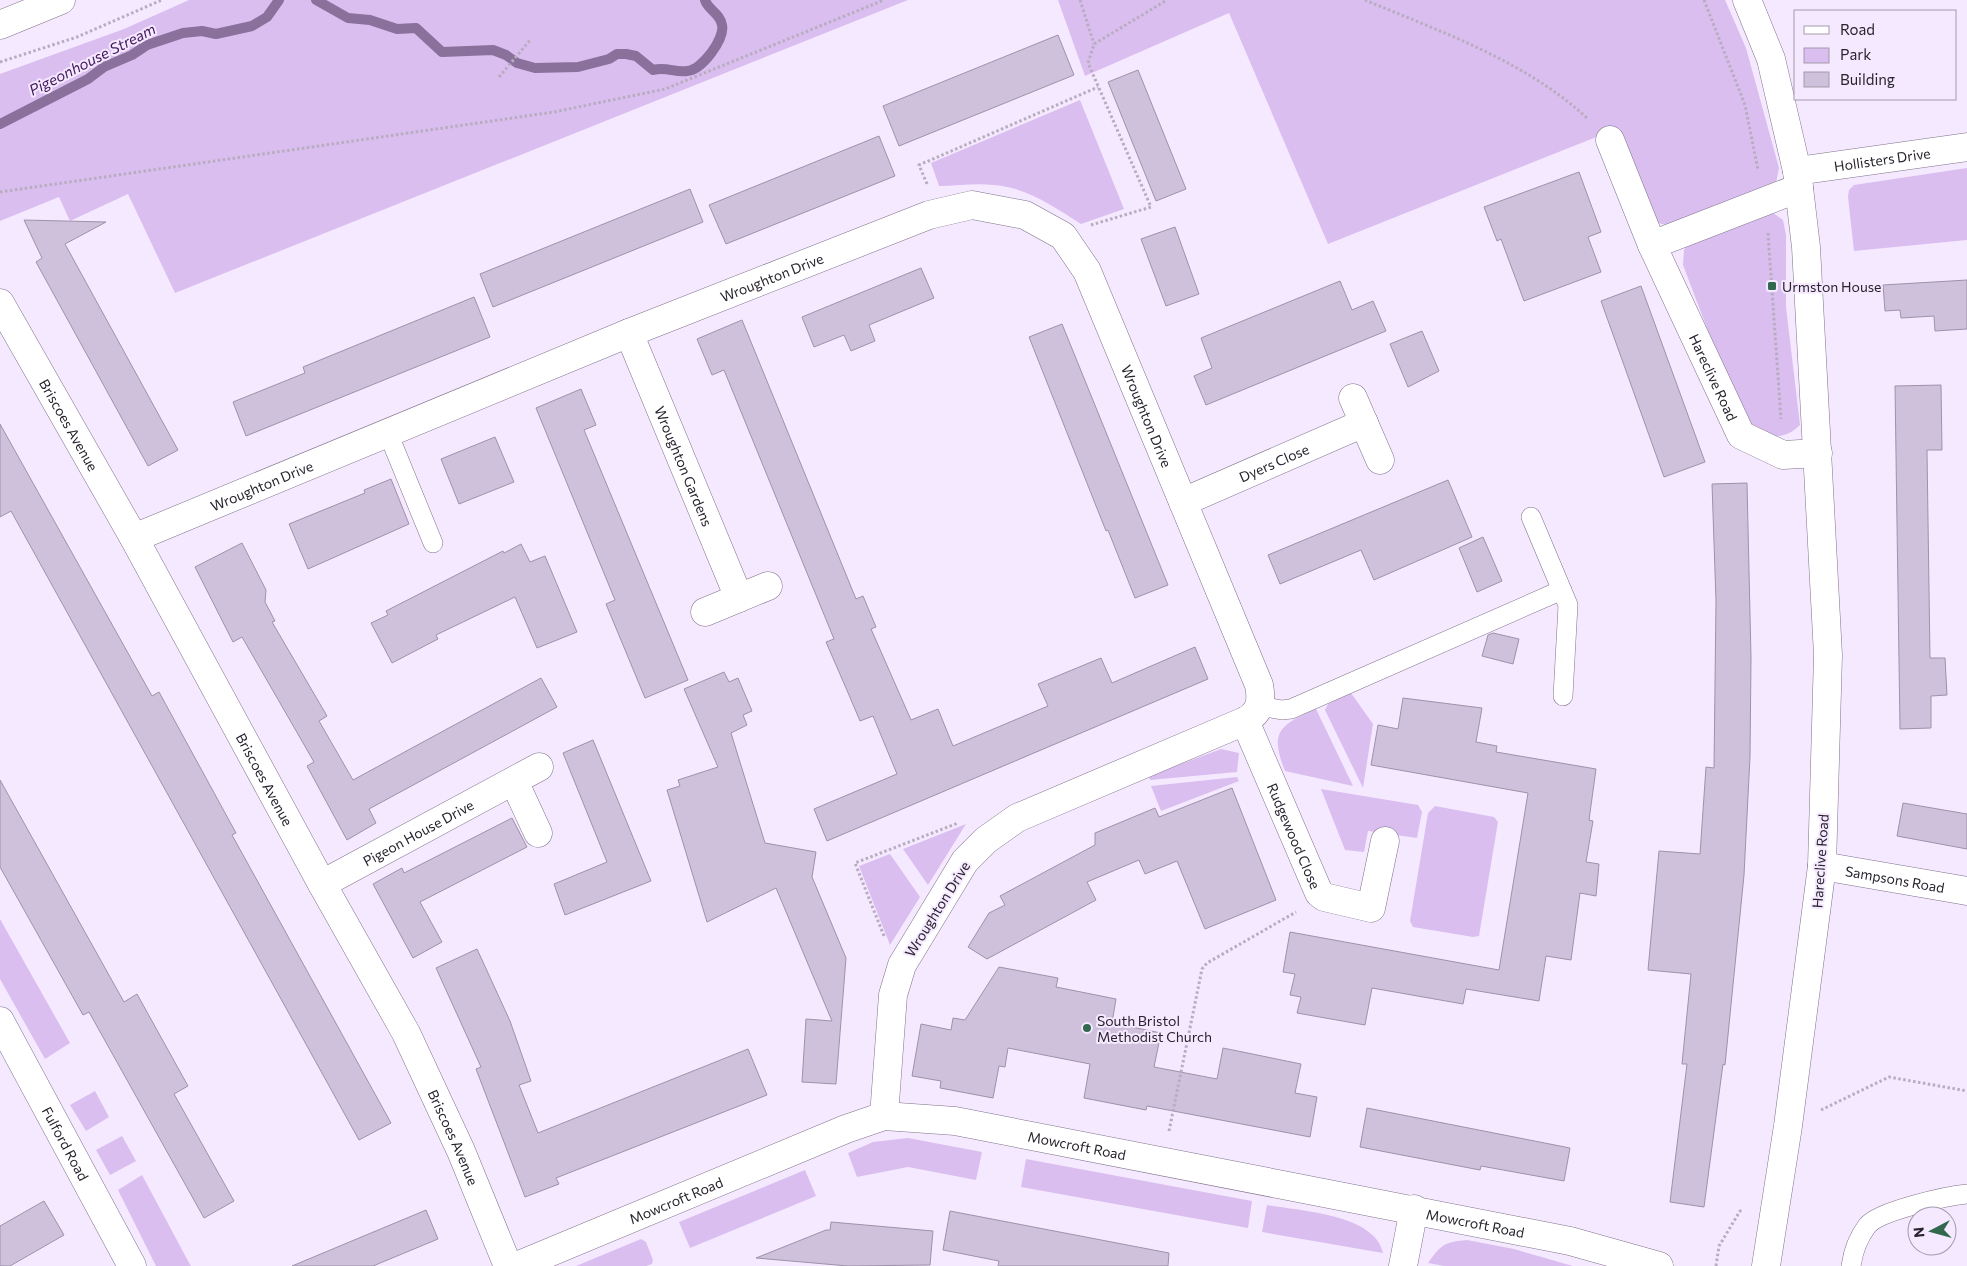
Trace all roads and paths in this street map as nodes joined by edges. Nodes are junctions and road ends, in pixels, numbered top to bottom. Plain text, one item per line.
1 (61, 0) edge
2 (162, 0) edge
3 (884, 0) edge
4 (1080, 0) edge
5 (1167, 0) edge
6 (1365, 0) edge
7 (1746, 0) edge
8 (0, 25) edge
9 (531, 39) dead end
10 (1094, 44) junction
11 (0, 62) edge
12 (499, 77) dead end
13 (1098, 88) junction
14 (1610, 140) joint
15 (1967, 147) edge
16 (1798, 179) junction
17 (0, 192) edge
18 (937, 213) junction
19 (1063, 236) junction
20 (1652, 245) junction
21 (0, 303) edge
22 (629, 333) junction
23 (1353, 398) dead end
24 (1364, 423) junction
25 (388, 433) junction
26 (1818, 453) junction
27 (1380, 460) dead end
28 (1183, 502) junction
29 (1530, 517) dead end
30 (134, 538) junction
31 (433, 543) dead end
32 (768, 586) dead end
33 (1562, 590) junction
34 (739, 598) junction
35 (705, 612) dead end
36 (1563, 696) dead end
37 (1252, 714) junction
38 (539, 767) dead end
39 (514, 781) junction
40 (538, 833) dead end
41 (986, 840) junction
42 (1385, 841) dead end
43 (1822, 866) junction
44 (322, 884) junction
45 (1967, 891) edge
46 (1322, 896) junction
47 (898, 974) junction
48 (0, 1021) edge
49 (1967, 1091) edge
50 (884, 1116) junction
51 (1788, 1126) junction
52 (1163, 1161) junction
53 (1967, 1194) edge
54 (1414, 1209) junction
55 (1773, 1217) junction
56 (1769, 1259) edge
57 (127, 1264) edge
58 (508, 1266) edge
59 (517, 1266) edge
60 (1403, 1266) edge
61 (1659, 1266) edge
62 (1716, 1266) edge
63 (1851, 1266) edge

1 - 8 street
2 - 11 path
3 - 17 path
4 - 10 path
5 - 10 path
6 - 14 path
7 - 16 street, Hareclive Road
9 - 12 path
10 - 13 path
13 - 18 path
13 - 19 path
14 - 20 street, Hareclive Road
15 - 16 street, Hollisters Drive
16 - 20 street
16 - 26 street, Hareclive Road
18 - 19 street, Wroughton Drive
18 - 22 street, Wroughton Drive
19 - 28 street, Wroughton Drive
20 - 26 street, Hareclive Road
21 - 30 street, Briscoes Avenue
22 - 25 street, Wroughton Drive
22 - 34 street, Wroughton Gardens
23 - 24 street
24 - 27 street
24 - 28 street, Dyers Close
25 - 30 street, Wroughton Drive
25 - 31 lane
26 - 43 street, Hareclive Road
28 - 37 street, Wroughton Drive
29 - 33 lane
30 - 44 street, Briscoes Avenue
32 - 34 street
33 - 36 lane
33 - 37 lane
34 - 35 street
37 - 41 street, Wroughton Drive
37 - 46 street, Rudgewood Close
38 - 39 street, Pigeon House Drive
39 - 40 street
39 - 44 street, Pigeon House Drive
41 - 47 street, Wroughton Drive
41 - 47 path
42 - 46 street, Rudgewood Close
43 - 45 street, Sampsons Road
43 - 51 street, Hareclive Road
44 - 58 street, Briscoes Avenue
46 - 52 path
47 - 50 street, Wroughton Drive
48 - 57 street, Fulford Road
49 - 51 path
50 - 52 street, Mowcroft Road
50 - 59 street, Mowcroft Road
51 - 55 street, Hareclive Road
52 - 54 street, Mowcroft Road
53 - 63 lane
54 - 60 street
54 - 61 street, Mowcroft Road
55 - 56 street, Hareclive Road
55 - 62 path

